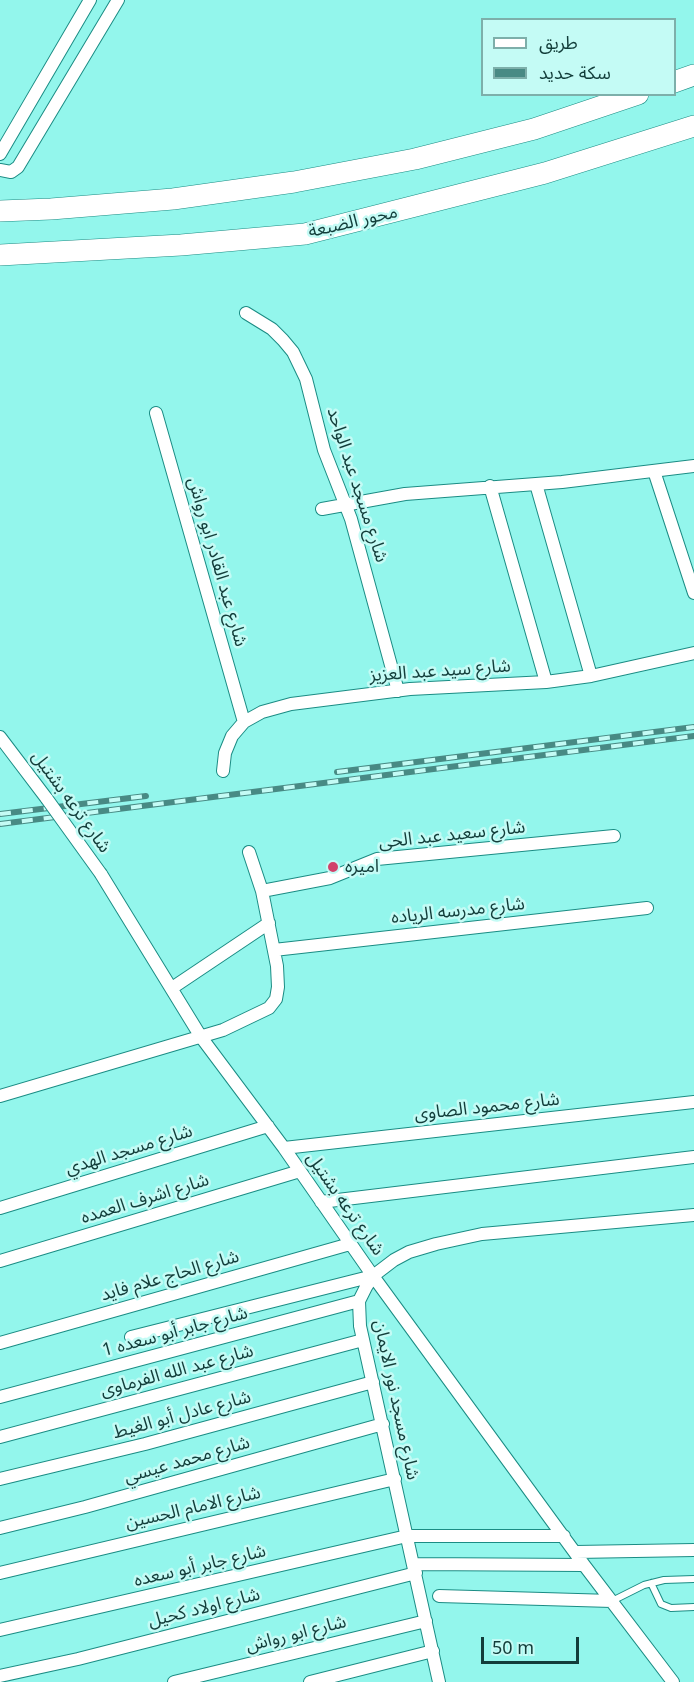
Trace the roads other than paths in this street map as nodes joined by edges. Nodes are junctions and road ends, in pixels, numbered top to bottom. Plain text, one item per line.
1 (90, 0) edge
2 (118, 0) edge
3 (694, 75) edge
4 (676, 82) edge
5 (632, 96) edge
6 (694, 126) edge
7 (0, 154) edge
8 (0, 170) edge
9 (0, 211) edge
10 (0, 255) edge
11 (246, 314) dead end
12 (156, 413) dead end
13 (694, 466) edge
14 (654, 471) junction
15 (537, 484) junction
16 (490, 486) junction
17 (346, 504) junction
18 (322, 509) dead end
19 (694, 593) edge
20 (694, 653) edge
21 (591, 676) junction
22 (546, 682) junction
23 (398, 691) junction
24 (244, 722) junction
25 (0, 737) edge
26 (223, 771) dead end
27 (614, 836) dead end
28 (249, 852) dead end
29 (262, 891) junction
30 (647, 908) dead end
31 (269, 922) junction
32 (274, 950) junction
33 (172, 988) junction
34 (201, 1037) junction
35 (0, 1096) edge
36 (694, 1102) edge
37 (268, 1126) junction
38 (284, 1148) junction
39 (694, 1157) edge
40 (300, 1171) junction
41 (321, 1202) junction
42 (0, 1208) edge
43 (694, 1215) edge
44 (350, 1244) junction
45 (0, 1261) edge
46 (373, 1276) junction
47 (359, 1301) junction
48 (131, 1337) dead end
49 (363, 1340) junction
50 (0, 1343) edge
51 (373, 1382) junction
52 (0, 1397) edge
53 (383, 1424) junction
54 (0, 1437) edge
55 (0, 1479) edge
56 (395, 1479) junction
57 (0, 1528) edge
58 (407, 1536) junction
59 (564, 1536) junction
60 (694, 1550) edge
61 (576, 1552) junction
62 (585, 1565) junction
63 (414, 1568) junction
64 (0, 1574) edge
65 (694, 1579) edge
66 (651, 1583) junction
67 (439, 1596) dead end
68 (612, 1601) junction
69 (694, 1607) edge
70 (426, 1621) junction
71 (0, 1630) edge
72 (433, 1651) junction
73 (0, 1676) edge
74 (174, 1682) edge
75 (310, 1682) edge
76 (439, 1682) edge
77 (673, 1682) edge

1 - 7 street
2 - 8 street
3 - 4 highway
5 - 9 highway
6 - 10 highway, محور الضبعة
11 - 17 street, شارع مسجد عبد الواحد
12 - 24 street, شارع عبد القادر ابو رواش
13 - 14 street
14 - 15 street
14 - 19 street
15 - 16 street
15 - 21 street
16 - 17 street
16 - 22 street
17 - 18 street
17 - 23 street, شارع مسجد عبد الواحد
20 - 21 street, شارع سيد عبد العزيز
21 - 22 street, شارع سيد عبد العزيز
22 - 23 street, شارع سيد عبد العزيز
23 - 24 street, شارع سيد عبد العزيز
24 - 26 street
25 - 33 street, شارع ترعه بشتيل, bridge
27 - 29 street, شارع سعيد عبد الحى
28 - 29 street
29 - 31 street
30 - 32 street, شارع مدرسه الرياده
31 - 32 street
31 - 33 street
32 - 34 street
33 - 34 street, شارع ترعه بشتيل
34 - 35 street
34 - 37 street, شارع ترعه بشتيل
36 - 38 street, شارع محمود الصاوى
37 - 38 street, شارع ترعه بشتيل
37 - 42 street, شارع مسجد الهدي
38 - 40 street, شارع ترعه بشتيل
39 - 41 street
40 - 41 street, شارع ترعه بشتيل
40 - 45 street, شارع اشرف العمده
41 - 44 street, شارع ترعه بشتيل
43 - 46 street, شارع مسجد نور الايمان
44 - 46 street, شارع ترعه بشتيل
44 - 50 street, شارع الحاج علام فايد
46 - 47 street, شارع مسجد نور الايمان
46 - 48 street
46 - 59 street, شارع ترعه بشتيل
47 - 49 street, شارع مسجد نور الايمان
47 - 52 street, شارع جابر أبو سعده 1
49 - 51 street, شارع مسجد نور الايمان
49 - 54 street, شارع عبد الله الفرماوى
51 - 53 street, شارع مسجد نور الايمان
51 - 55 street, شارع عادل أبو الغيط
53 - 56 street, شارع مسجد نور الايمان
53 - 57 street, شارع محمد عيسي
56 - 58 street, شارع مسجد نور الايمان
56 - 64 street, شارع الامام الحسين
58 - 59 street, شارع جابر أبو سعده
58 - 63 street, شارع مسجد نور الايمان
58 - 71 street, شارع جابر أبو سعده
59 - 61 street, شارع ترعه بشتيل
60 - 61 street
61 - 62 street, شارع ترعه بشتيل
62 - 63 street, شارع اولاد كحيل
62 - 68 street, شارع ترعه بشتيل
63 - 70 street, شارع مسجد نور الايمان
63 - 73 street, شارع اولاد كحيل
65 - 66 lane
66 - 68 lane
66 - 69 lane
67 - 68 street
68 - 77 street, شارع ترعه بشتيل
70 - 72 street, شارع مسجد نور الايمان
70 - 74 street, شارع ابو رواش
72 - 75 street
72 - 76 street, شارع مسجد نور الايمان

